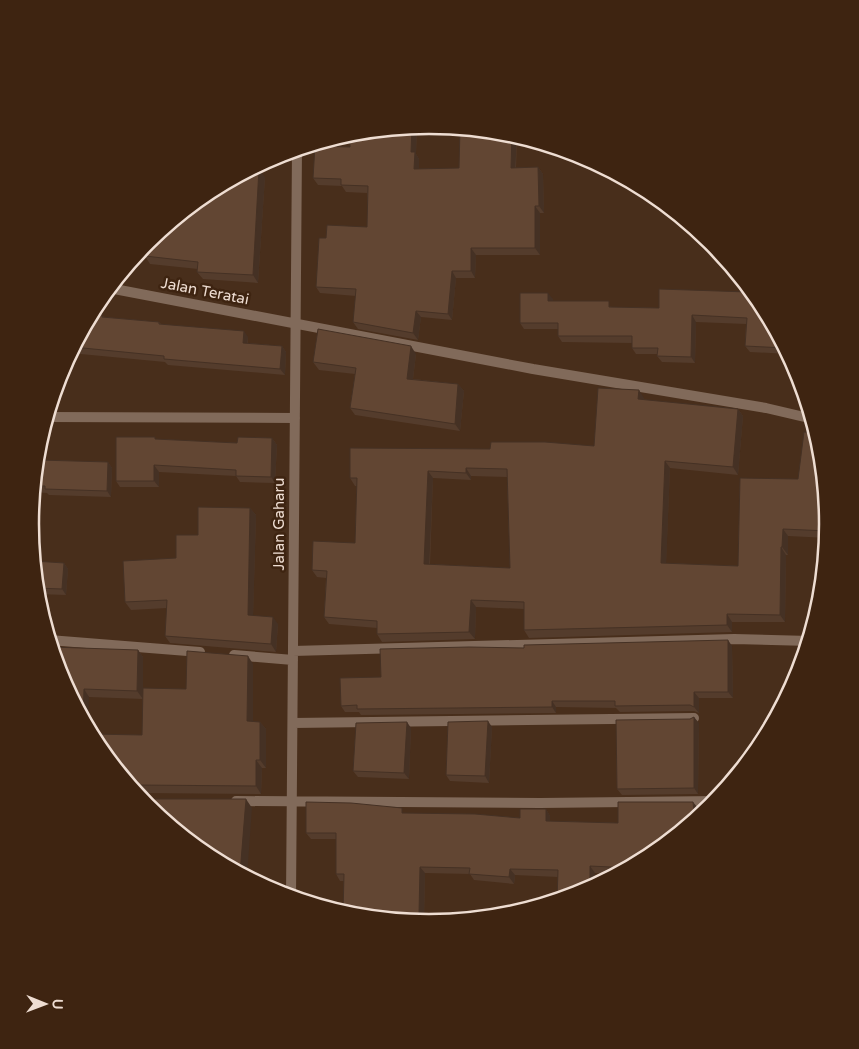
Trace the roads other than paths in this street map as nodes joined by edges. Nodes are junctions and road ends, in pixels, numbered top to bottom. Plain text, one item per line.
1 (297, 157) edge
2 (117, 290) edge
3 (295, 324) junction
4 (54, 417) edge
5 (295, 418) junction
6 (806, 418) edge
7 (56, 641) edge
8 (803, 641) edge
9 (293, 655) junction
10 (694, 718) edge
11 (293, 723) junction
12 (707, 800) edge
13 (226, 801) edge
14 (292, 802) junction
15 (288, 889) edge

1 - 3 street, Jalan Gaharu
2 - 3 street, Jalan Teratai
3 - 5 street, Jalan Gaharu
3 - 6 street, Jalan Teratai
4 - 5 street
5 - 9 street, Jalan Gaharu
7 - 9 street
8 - 9 street
9 - 11 street, Jalan Gaharu
10 - 11 street
11 - 14 street, Jalan Gaharu
12 - 14 street
13 - 14 street
14 - 15 street, Jalan Gaharu

